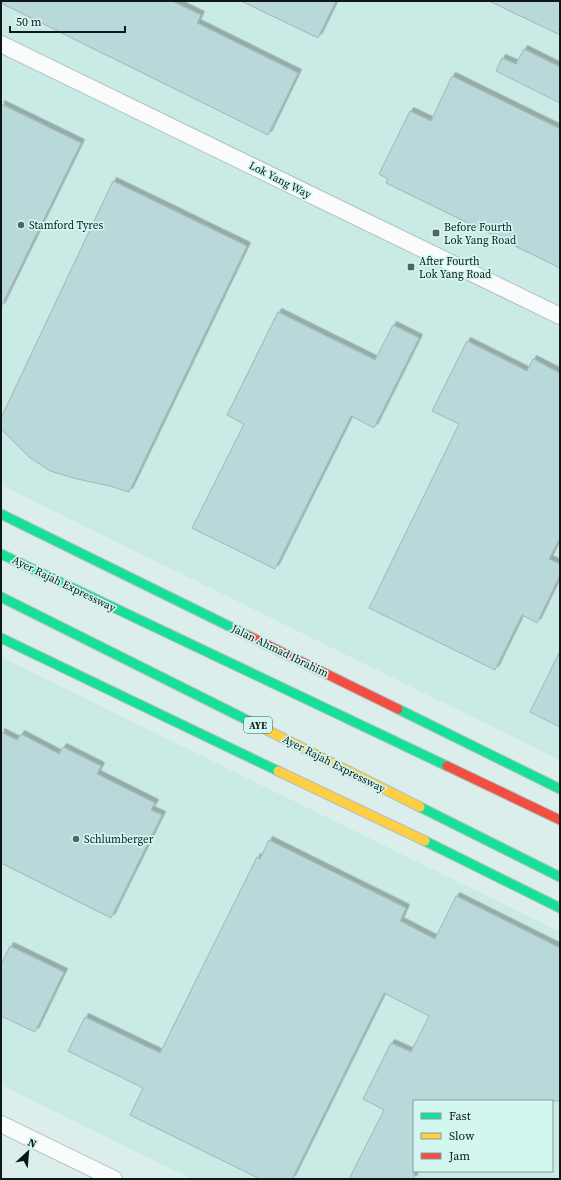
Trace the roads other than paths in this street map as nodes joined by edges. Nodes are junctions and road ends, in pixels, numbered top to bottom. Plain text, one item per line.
1 (1, 44) edge
2 (560, 316) edge
3 (1, 514) edge
4 (1, 554) edge
5 (1, 597) edge
6 (1, 638) edge
7 (560, 789) edge
8 (560, 820) edge
9 (560, 877) edge
10 (560, 908) edge
11 (1, 1124) edge
12 (114, 1179) edge

1 - 2 street, Lok Yang Way
3 - 7 main road, Jalan Ahmad Ibrahim
4 - 8 main road, Ayer Rajah Expressway
5 - 9 main road, Ayer Rajah Expressway / AYE
6 - 10 main road
11 - 12 street

